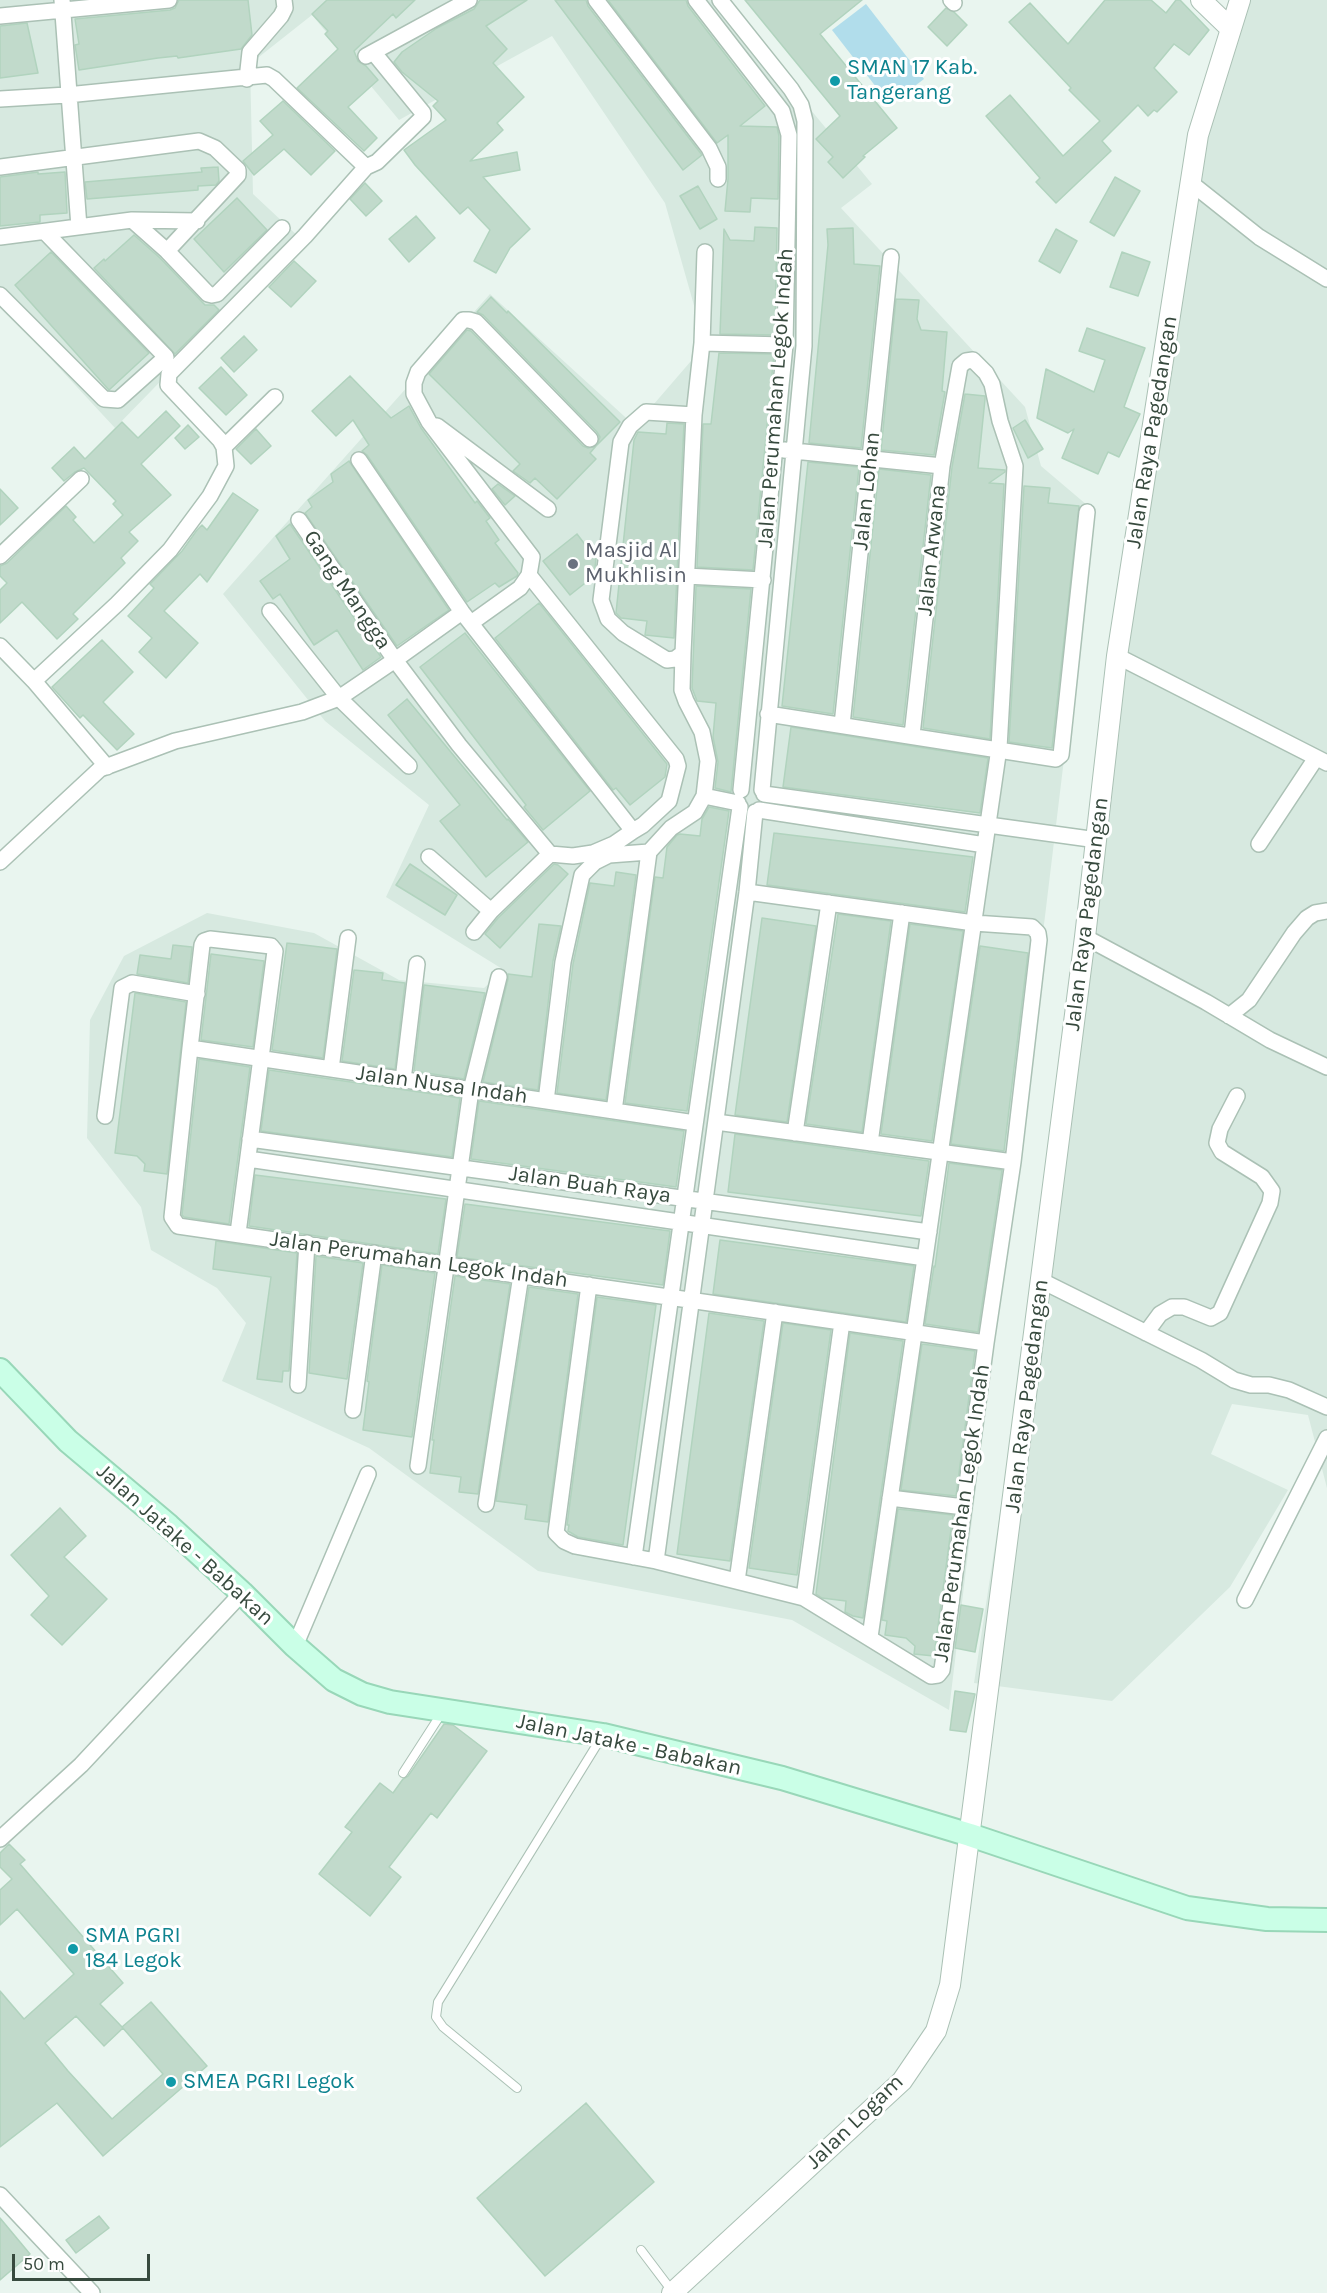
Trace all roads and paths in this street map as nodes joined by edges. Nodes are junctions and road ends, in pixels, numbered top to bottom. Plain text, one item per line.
1 (169, 0) edge
2 (284, 0) edge
3 (469, 0) edge
4 (596, 0) edge
5 (696, 0) edge
6 (720, 0) edge
7 (1201, 0) edge
8 (1240, 0) edge
9 (61, 6) edge
10 (0, 16) edge
11 (1230, 28) junction
12 (247, 79) junction
13 (67, 95) junction
14 (0, 99) edge
15 (73, 157) junction
16 (0, 167) edge
17 (366, 167) junction
18 (718, 179) dead end
19 (1191, 183) junction
20 (132, 220) junction
21 (197, 220) junction
22 (79, 227) junction
23 (282, 228) dead end
24 (45, 232) junction
25 (0, 237) edge
26 (167, 251) junction
27 (705, 252) dead end
28 (891, 257) dead end
29 (1327, 279) edge
30 (0, 295) edge
31 (702, 343) junction
32 (785, 345) junction
33 (275, 398) dead end
34 (694, 415) junction
35 (429, 422) junction
36 (590, 439) dead end
37 (224, 447) junction
38 (775, 449) junction
39 (794, 452) junction
40 (870, 459) junction
41 (359, 460) dead end
42 (942, 466) junction
43 (81, 479) dead end
44 (548, 509) dead end
45 (1087, 512) dead end
46 (299, 520) dead end
47 (0, 556) edge
48 (529, 575) junction
49 (686, 576) junction
50 (763, 580) junction
51 (270, 611) dead end
52 (467, 617) junction
53 (0, 646) edge
54 (683, 653) junction
55 (1117, 656) junction
56 (395, 660) junction
57 (34, 681) junction
58 (339, 698) junction
59 (768, 714) junction
60 (842, 725) junction
61 (912, 735) junction
62 (999, 748) junction
63 (1321, 760) edge
64 (409, 766) dead end
65 (107, 767) junction
66 (763, 792) junction
67 (704, 796) junction
68 (740, 800) junction
69 (757, 811) junction
70 (988, 824) junction
71 (633, 831) junction
72 (1097, 840) junction
73 (1259, 844) dead end
74 (985, 845) junction
75 (649, 852) junction
76 (550, 854) junction
77 (429, 857) dead end
78 (0, 862) edge
79 (747, 892) junction
80 (829, 903) junction
81 (491, 911) junction
82 (1327, 911) edge
83 (902, 913) junction
84 (974, 923) junction
85 (474, 932) dead end
86 (1085, 937) junction
87 (348, 938) dead end
88 (417, 964) dead end
89 (499, 977) dead end
90 (197, 994) junction
91 (1229, 1016) junction
92 (190, 1048) junction
93 (261, 1059) junction
94 (1327, 1067) edge
95 (331, 1069) junction
96 (403, 1080) junction
97 (471, 1090) junction
98 (1237, 1096) dead end
99 (546, 1101) junction
100 (614, 1111) junction
101 (105, 1116) dead end
102 (716, 1122) junction
103 (695, 1123) junction
104 (795, 1133) junction
105 (250, 1139) junction
106 (870, 1143) junction
107 (941, 1152) junction
108 (248, 1159) junction
109 (1014, 1162) junction
110 (460, 1168) junction
111 (457, 1190) junction
112 (684, 1198) junction
113 (705, 1201) junction
114 (681, 1222) junction
115 (701, 1225) junction
116 (929, 1232) junction
117 (238, 1233) junction
118 (307, 1244) junction
119 (374, 1253) junction
120 (925, 1258) junction
121 (446, 1264) junction
122 (521, 1275) junction
123 (1042, 1281) junction
124 (589, 1285) junction
125 (671, 1297) junction
126 (691, 1300) junction
127 (775, 1312) junction
128 (842, 1322) junction
129 (914, 1333) junction
130 (1146, 1333) junction
131 (986, 1343) junction
132 (0, 1370) edge
133 (298, 1384) dead end
134 (1327, 1407) edge
135 (354, 1410) dead end
136 (1327, 1438) edge
137 (418, 1466) dead end
138 (368, 1474) dead end
139 (890, 1498) junction
140 (486, 1504) dead end
141 (964, 1507) junction
142 (634, 1557) junction
143 (656, 1561) junction
144 (737, 1581) junction
145 (242, 1593) junction
146 (804, 1598) junction
147 (1245, 1600) dead end
148 (870, 1637) junction
149 (295, 1646) junction
150 (444, 1710) junction
151 (603, 1735) junction
152 (403, 1773) dead end
153 (970, 1835) junction
154 (0, 1839) edge
155 (1327, 1920) edge
156 (517, 2088) dead end
157 (0, 2195) edge
158 (641, 2250) dead end
159 (93, 2293) edge
160 (672, 2293) edge

1 - 9 street
2 - 12 street
3 - 17 street
4 - 18 street
5 - 32 street, Jalan Perumahan Legok Indah
6 - 39 street, Jalan Perumahan Legok Indah
7 - 11 street
8 - 11 street, Jalan Raya Pagedangan
9 - 10 street
9 - 13 street
11 - 19 street, Jalan Raya Pagedangan
12 - 13 street
12 - 17 street
13 - 14 street
13 - 15 street
15 - 16 street
15 - 21 street
15 - 22 street
17 - 37 street
19 - 29 street
19 - 55 street, Jalan Raya Pagedangan
20 - 21 street
20 - 22 street
20 - 26 street
21 - 26 street
22 - 24 street
23 - 26 street
24 - 25 street
24 - 30 street
27 - 31 street
28 - 40 street, Jalan Lohan
31 - 32 street
31 - 34 street
32 - 38 street, Jalan Perumahan Legok Indah
33 - 37 street
34 - 49 street
34 - 54 street
35 - 36 street
35 - 44 street
35 - 48 street
37 - 57 street
38 - 39 street
38 - 50 street, Jalan Perumahan Legok Indah
39 - 40 street
39 - 59 street, Jalan Perumahan Legok Indah
40 - 42 street
40 - 60 street, Jalan Lohan
41 - 52 street
42 - 61 street, Jalan Arwana
42 - 62 street, Jalan Arwana
43 - 47 street
45 - 62 street
46 - 56 street, Gang Mangga
48 - 52 street
48 - 71 street
49 - 50 street
49 - 54 street
50 - 68 street, Jalan Perumahan Legok Indah
51 - 58 street
52 - 56 street
52 - 71 street
53 - 57 street
54 - 67 street
55 - 63 street
55 - 72 street, Jalan Raya Pagedangan
56 - 58 street
56 - 76 street, Gang Mangga
57 - 65 street
58 - 64 street
58 - 65 street
59 - 60 street
59 - 66 street, Jalan Perumahan Legok Indah
60 - 61 street
61 - 62 street
62 - 70 street
63 - 73 street
65 - 78 street
66 - 68 street
66 - 69 street
66 - 70 street
67 - 68 street
67 - 75 street
68 - 69 street
68 - 103 street, Jalan Perumahan Legok Indah
69 - 74 street
69 - 79 street
70 - 72 street
70 - 74 street
71 - 76 street
72 - 86 street, Jalan Raya Pagedangan
74 - 84 street
75 - 99 street
75 - 100 street
76 - 81 street
77 - 81 street
79 - 80 street, Jalan Perumahan Legok Indah
79 - 102 street
80 - 83 street, Jalan Perumahan Legok Indah
80 - 104 street
81 - 85 street
82 - 91 street
83 - 84 street, Jalan Perumahan Legok Indah
83 - 106 street
84 - 107 street
84 - 109 street, Jalan Perumahan Legok Indah
86 - 91 street
86 - 123 street, Jalan Raya Pagedangan
87 - 95 street
88 - 96 street
89 - 97 street
90 - 92 street
90 - 93 street
90 - 101 street
91 - 94 street
92 - 93 street, Jalan Nusa Indah
92 - 117 street, Jalan Perumahan Legok Indah
93 - 95 street, Jalan Nusa Indah
93 - 105 street
95 - 96 street, Jalan Nusa Indah
96 - 97 street, Jalan Nusa Indah
97 - 99 street, Jalan Nusa Indah
97 - 110 street
98 - 130 street
99 - 100 street, Jalan Nusa Indah
100 - 103 street, Jalan Nusa Indah
102 - 104 street
102 - 113 street
103 - 112 street, Jalan Perumahan Legok Indah
104 - 106 street
105 - 108 street
105 - 110 street, Jalan Buah Raya
106 - 107 street
107 - 109 street
107 - 116 street
108 - 111 street, Jalan Buah Raya
108 - 117 street
109 - 131 street, Jalan Perumahan Legok Indah
110 - 111 street
110 - 112 street, Jalan Buah Raya
111 - 114 street, Jalan Buah Raya
111 - 121 street
112 - 113 street, Jalan Buah Raya
112 - 114 street, Jalan Perumahan Legok Indah
113 - 115 street
113 - 116 street, Jalan Buah Raya
114 - 115 street, Jalan Buah Raya
114 - 125 street, Jalan Perumahan Legok Indah
115 - 120 street, Jalan Buah Raya
115 - 126 street
116 - 120 street
117 - 118 street, Jalan Perumahan Legok Indah
118 - 119 street, Jalan Perumahan Legok Indah
118 - 133 street
119 - 121 street, Jalan Perumahan Legok Indah
119 - 135 street
120 - 129 street
121 - 122 street, Jalan Perumahan Legok Indah
121 - 137 street
122 - 124 street, Jalan Perumahan Legok Indah
122 - 140 street
123 - 130 street
123 - 153 street, Jalan Raya Pagedangan
124 - 125 street, Jalan Perumahan Legok Indah
124 - 142 street, Jalan Perumahan Legok Indah
125 - 126 street, Jalan Perumahan Legok Indah
125 - 142 street, Jalan Perumahan Legok Indah
126 - 127 street, Jalan Perumahan Legok Indah
126 - 143 street
127 - 128 street, Jalan Perumahan Legok Indah
127 - 144 street
128 - 129 street, Jalan Perumahan Legok Indah
128 - 146 street
129 - 131 street, Jalan Perumahan Legok Indah
129 - 139 street
130 - 134 street
131 - 141 street, Jalan Perumahan Legok Indah
132 - 145 main road, Jalan Jatake - Babakan
136 - 147 street
138 - 149 street
139 - 141 street
139 - 148 street
141 - 148 street, Jalan Perumahan Legok Indah
142 - 143 street, Jalan Perumahan Legok Indah
143 - 144 street, Jalan Perumahan Legok Indah
144 - 146 street, Jalan Perumahan Legok Indah
145 - 149 main road, Jalan Jatake - Babakan
145 - 154 street
146 - 148 street, Jalan Perumahan Legok Indah
149 - 150 main road, Jalan Jatake - Babakan
150 - 151 main road, Jalan Jatake - Babakan
150 - 152 lane
151 - 153 main road, Jalan Jatake - Babakan
151 - 156 lane
153 - 155 main road, Jalan Jatake - Babakan
153 - 160 street, Jalan Logam
157 - 159 street
158 - 160 lane

